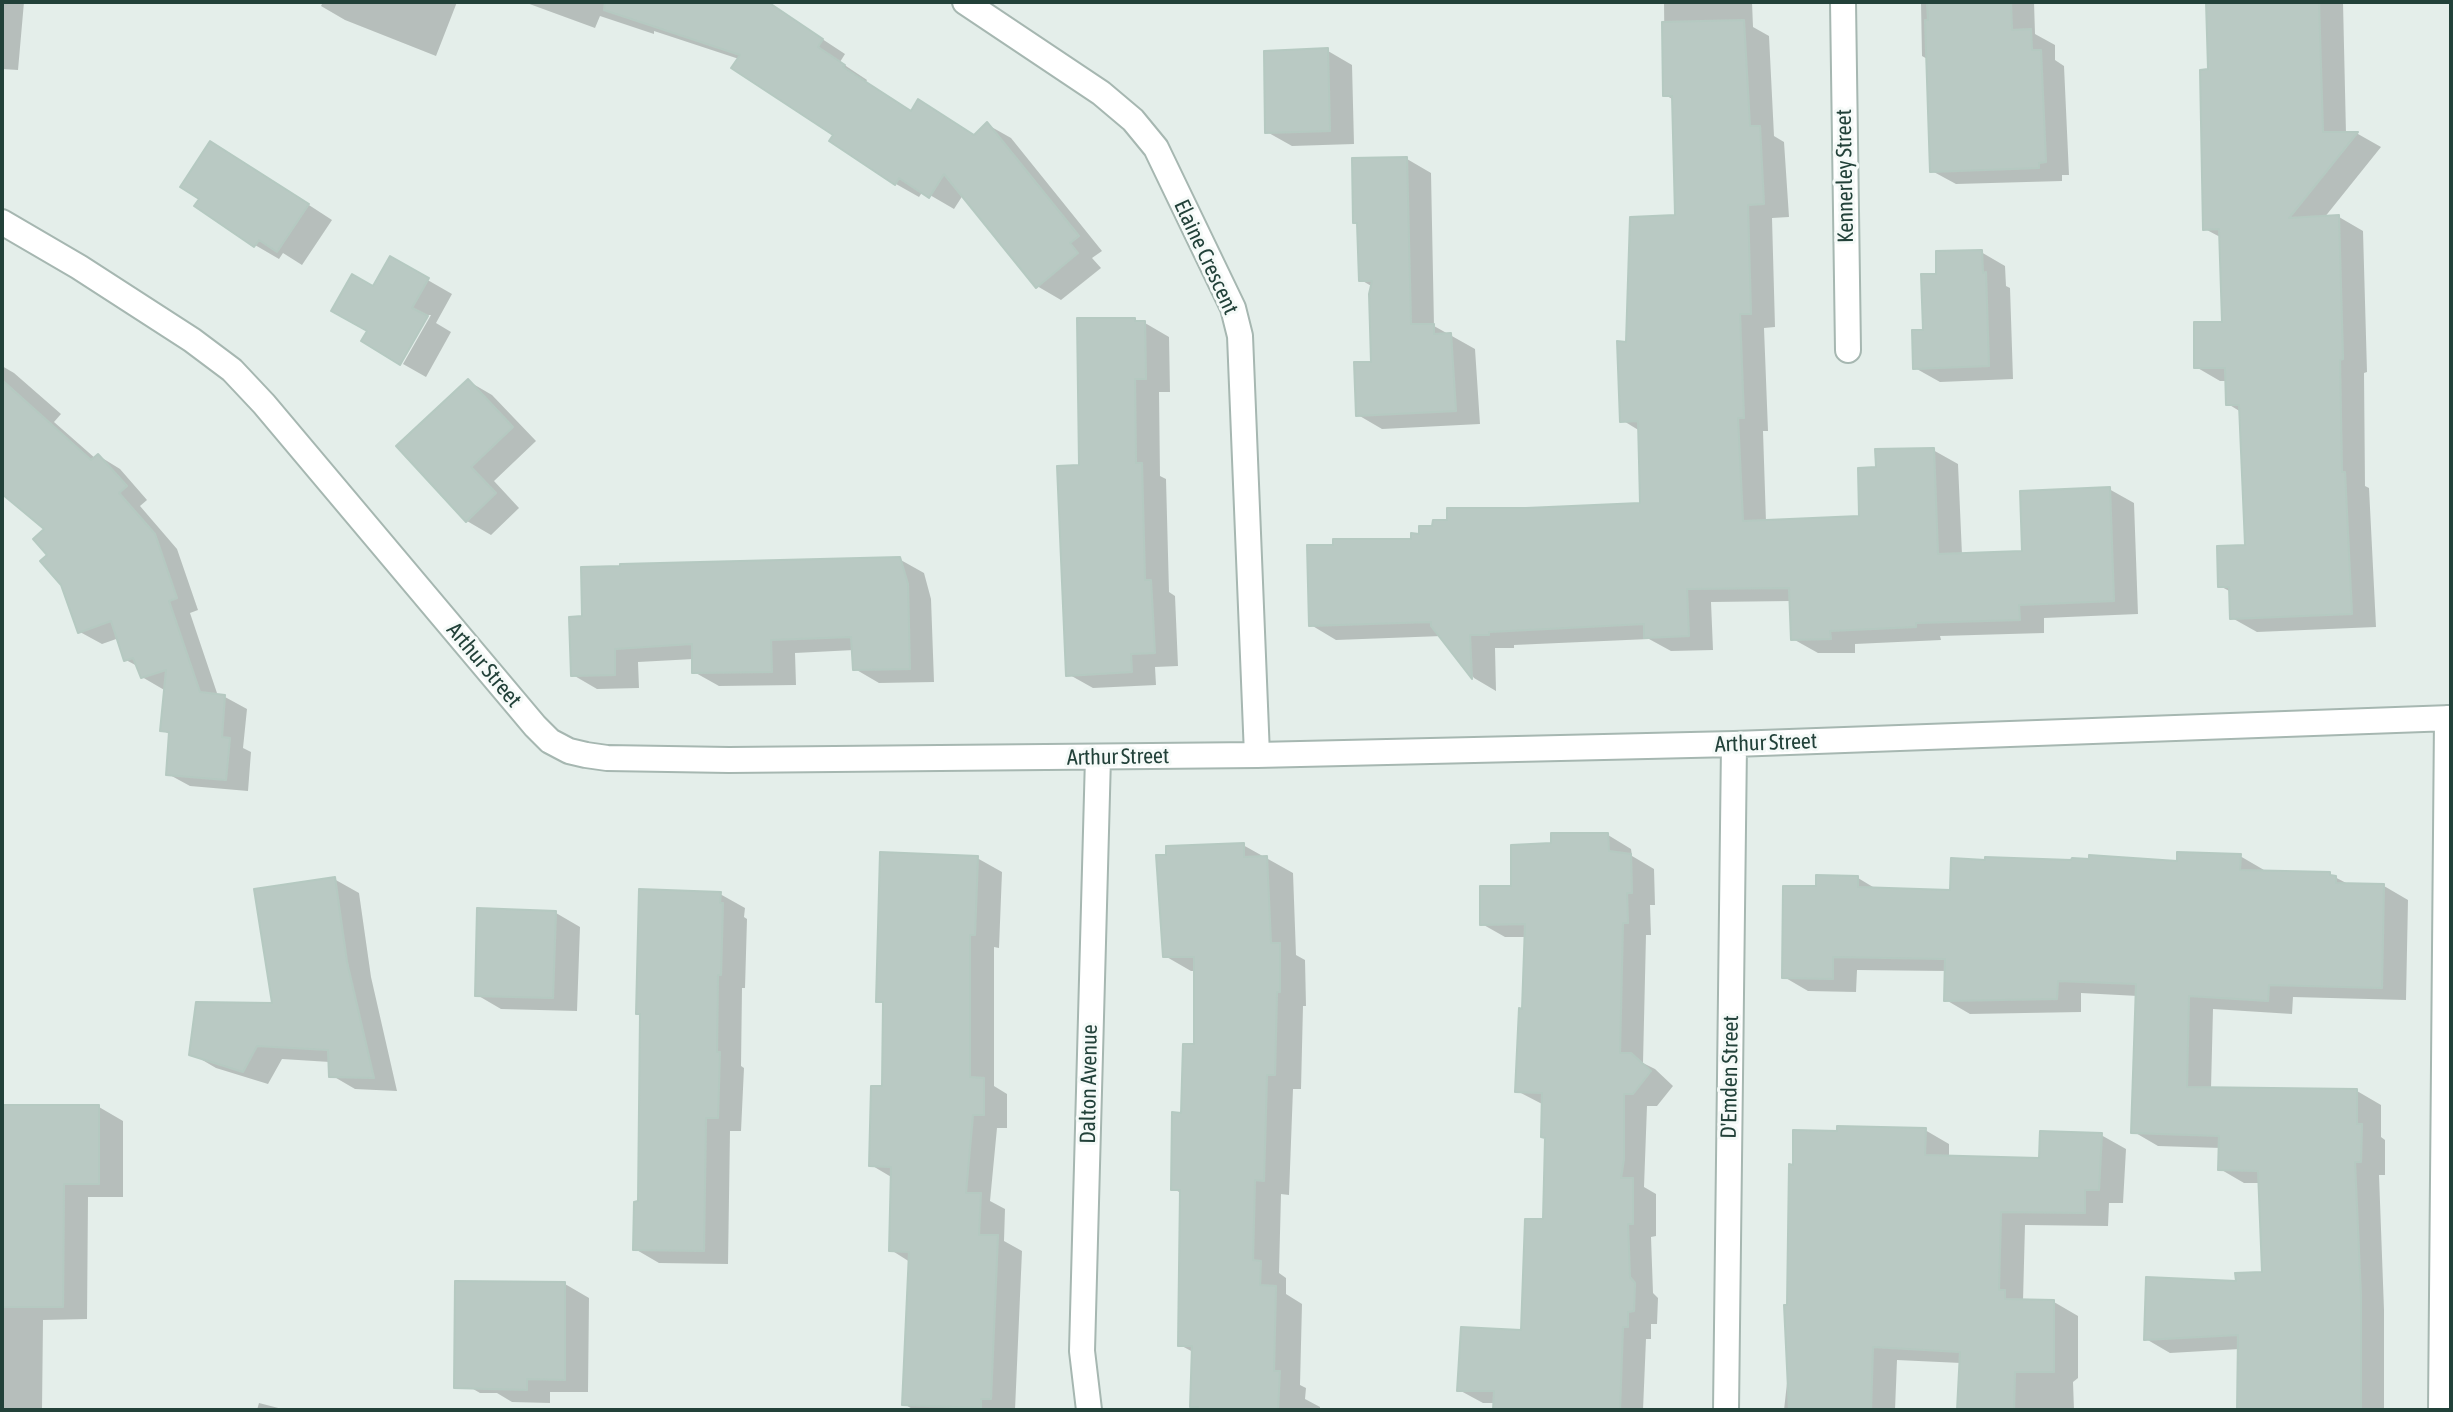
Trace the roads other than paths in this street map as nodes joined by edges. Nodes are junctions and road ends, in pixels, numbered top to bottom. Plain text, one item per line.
1 (965, 2) edge
2 (1843, 2) edge
3 (2, 222) edge
4 (1848, 350) dead end
5 (2449, 718) edge
6 (1734, 744) junction
7 (1257, 755) junction
8 (1098, 757) junction
9 (1089, 1410) edge
10 (1726, 1410) edge
11 (2441, 1410) edge

1 - 7 street, Elaine Crescent
2 - 4 street, Kennerley Street
3 - 8 street, Arthur Street
5 - 6 street, Arthur Street
5 - 11 street
6 - 7 street, Arthur Street
6 - 10 street, D'Emden Street
7 - 8 street, Arthur Street
8 - 9 street, Dalton Avenue

